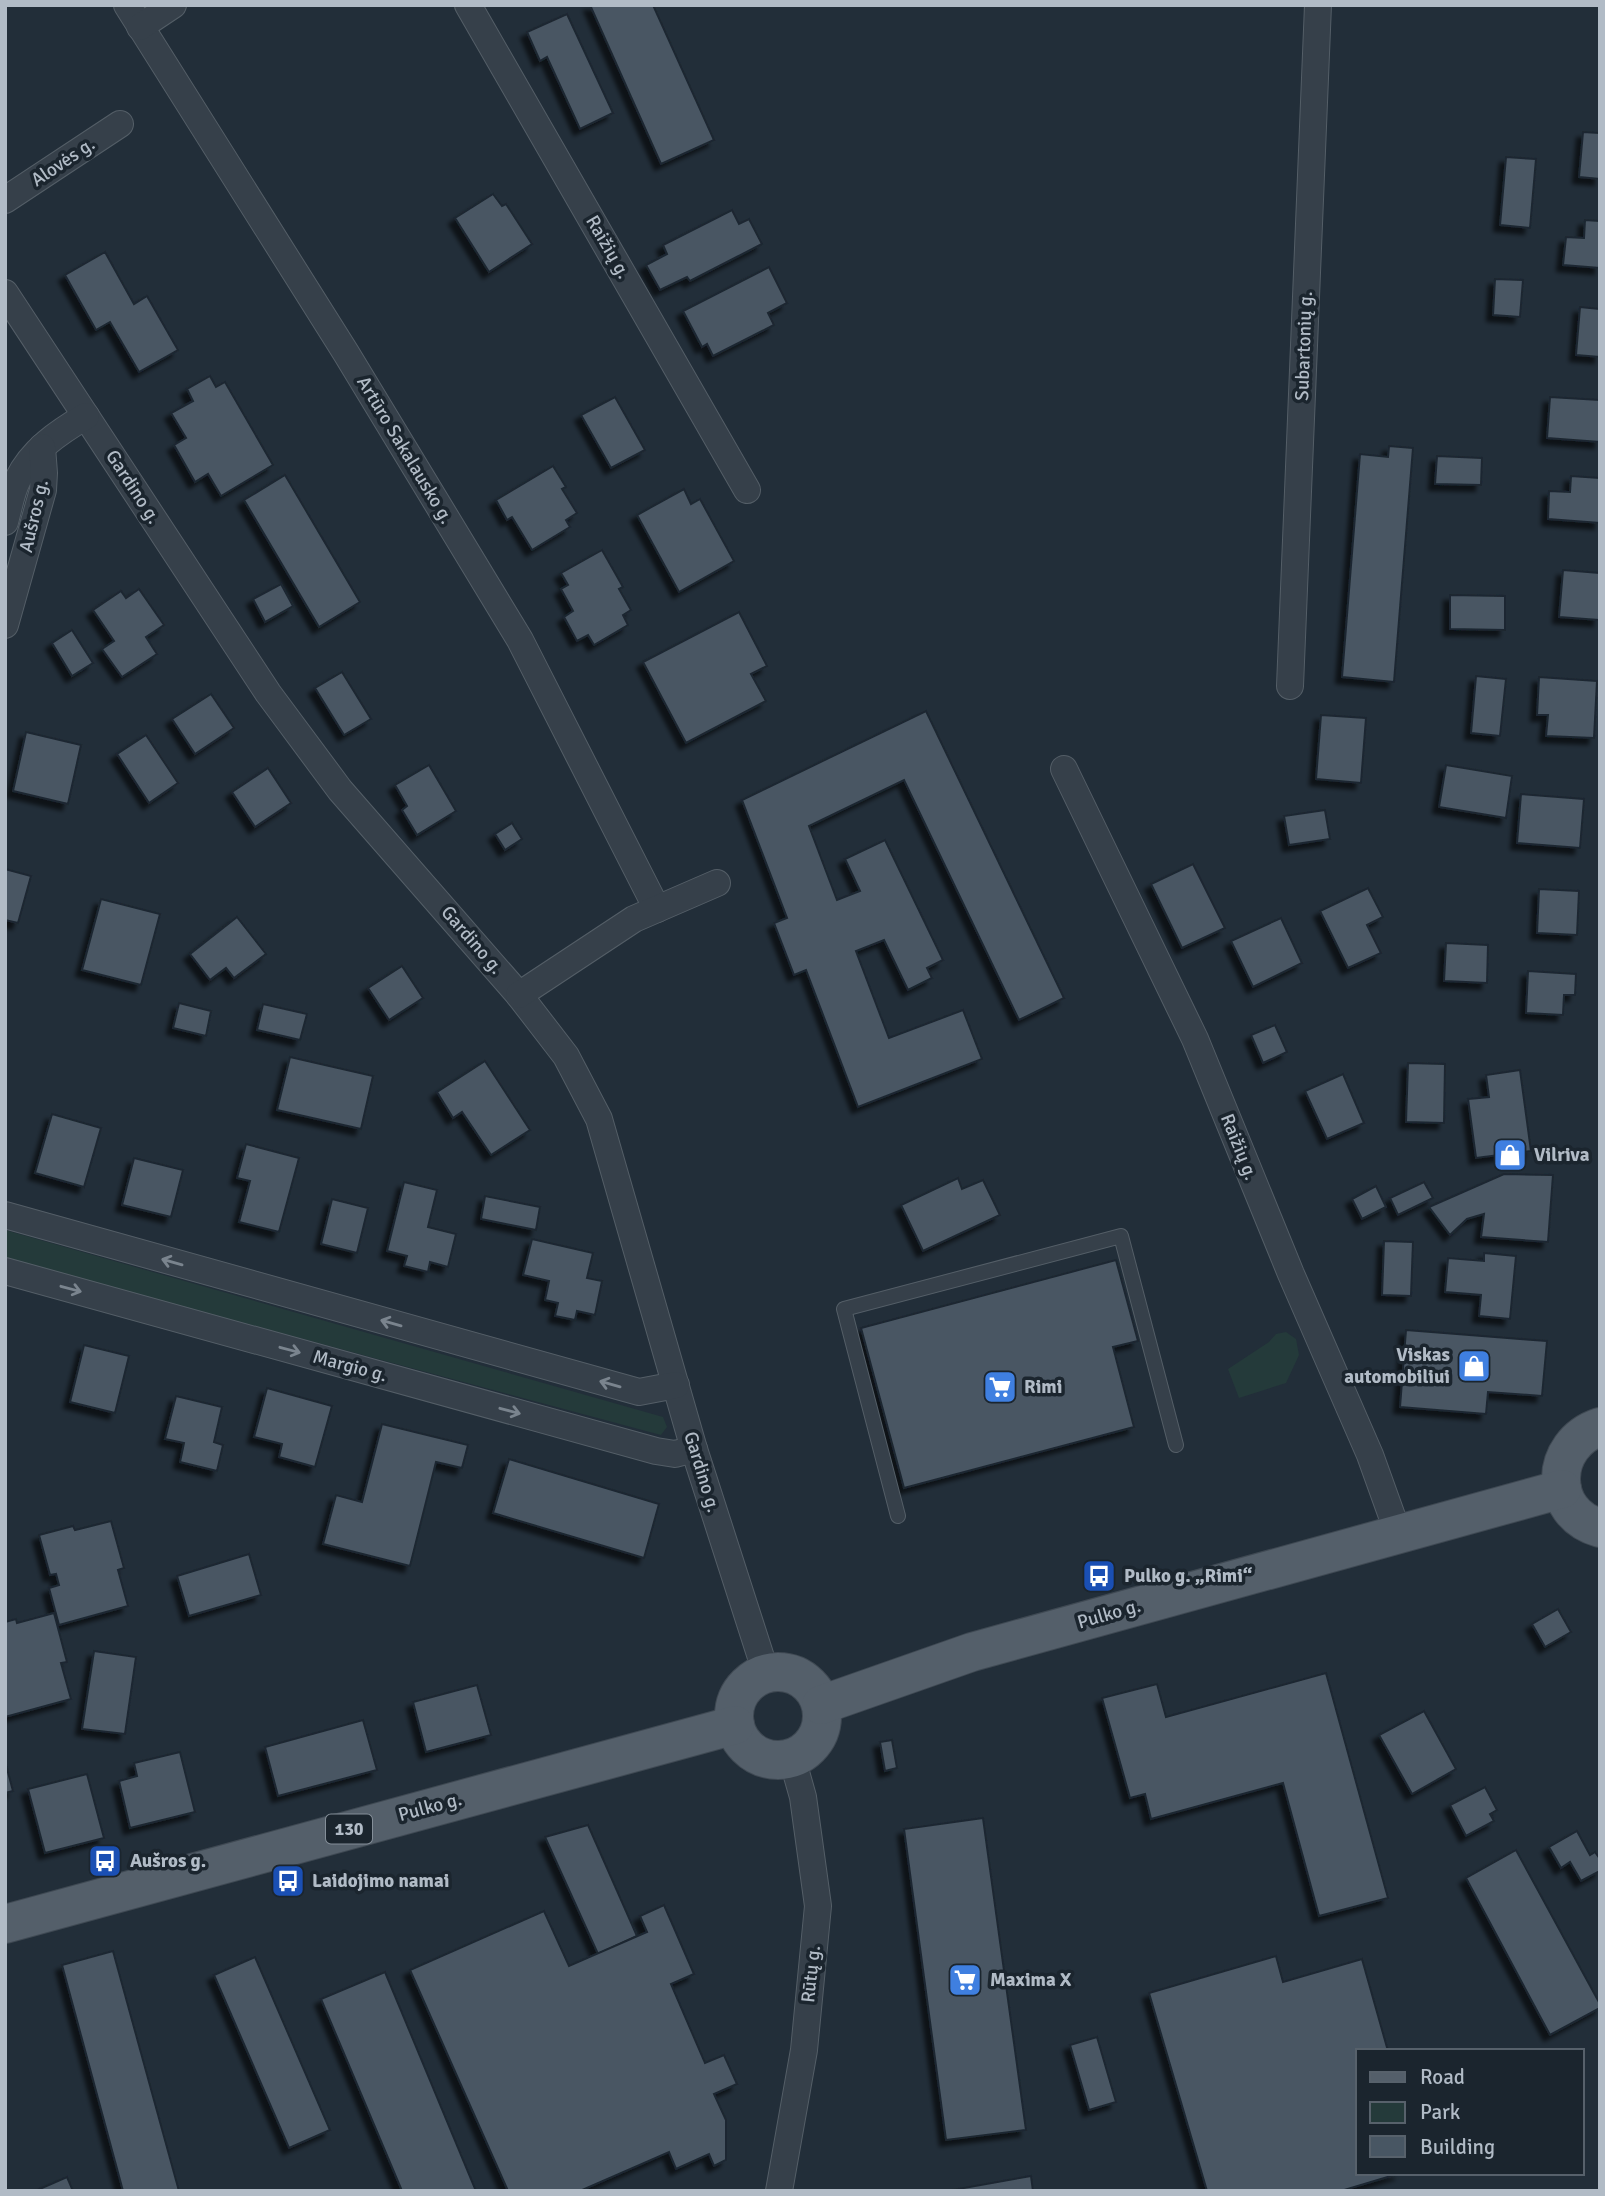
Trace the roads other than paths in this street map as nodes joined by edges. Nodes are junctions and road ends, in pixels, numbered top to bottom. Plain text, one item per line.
1 (173, 5) edge
2 (468, 5) edge
3 (1318, 5) edge
4 (134, 16) edge
5 (120, 124) dead end
6 (5, 200) edge
7 (5, 293) edge
8 (86, 416) junction
9 (42, 447) junction
10 (747, 490) dead end
11 (5, 522) edge
12 (5, 625) edge
13 (1290, 686) dead end
14 (1064, 769) dead end
15 (717, 883) dead end
16 (657, 909) junction
17 (519, 995) junction
18 (5, 1215) edge
19 (5, 1271) edge
20 (676, 1385) junction
21 (1600, 1427) edge
22 (1177, 1446) dead end
23 (695, 1449) junction
24 (1562, 1489) junction
25 (898, 1516) dead end
26 (1600, 1528) edge
27 (1398, 1533) junction
28 (766, 1673) junction
29 (821, 1705) junction
30 (735, 1725) junction
31 (792, 1758) junction
32 (5, 1924) edge
33 (779, 2191) edge

1 - 4 street
2 - 10 street, Raižių g.
3 - 13 street, Subartonių g.
4 - 16 street, Artūro Sakalausko g.
5 - 6 street, Alovės g.
7 - 8 street, Gardino g.
8 - 9 street, Aušros g.
8 - 17 street, Gardino g.
9 - 11 street, Aušros g.
9 - 12 street, Aušros g.
14 - 27 street, Raižių g.
15 - 16 street
16 - 17 street
17 - 20 street, Gardino g.
20 -> 18 street
19 -> 23 street, Margio g.
20 - 23 street, Gardino g.
21 - 24 main road
22 - 25 lane
23 - 28 street, Gardino g.
24 - 26 main road
24 - 27 main road, Pulko g.
27 - 29 main road, Pulko g.
28 - 29 main road
28 - 30 main road
29 - 31 main road
30 - 31 main road
30 - 32 main road, Pulko g. / 130
31 - 33 street, Rūtų g.

